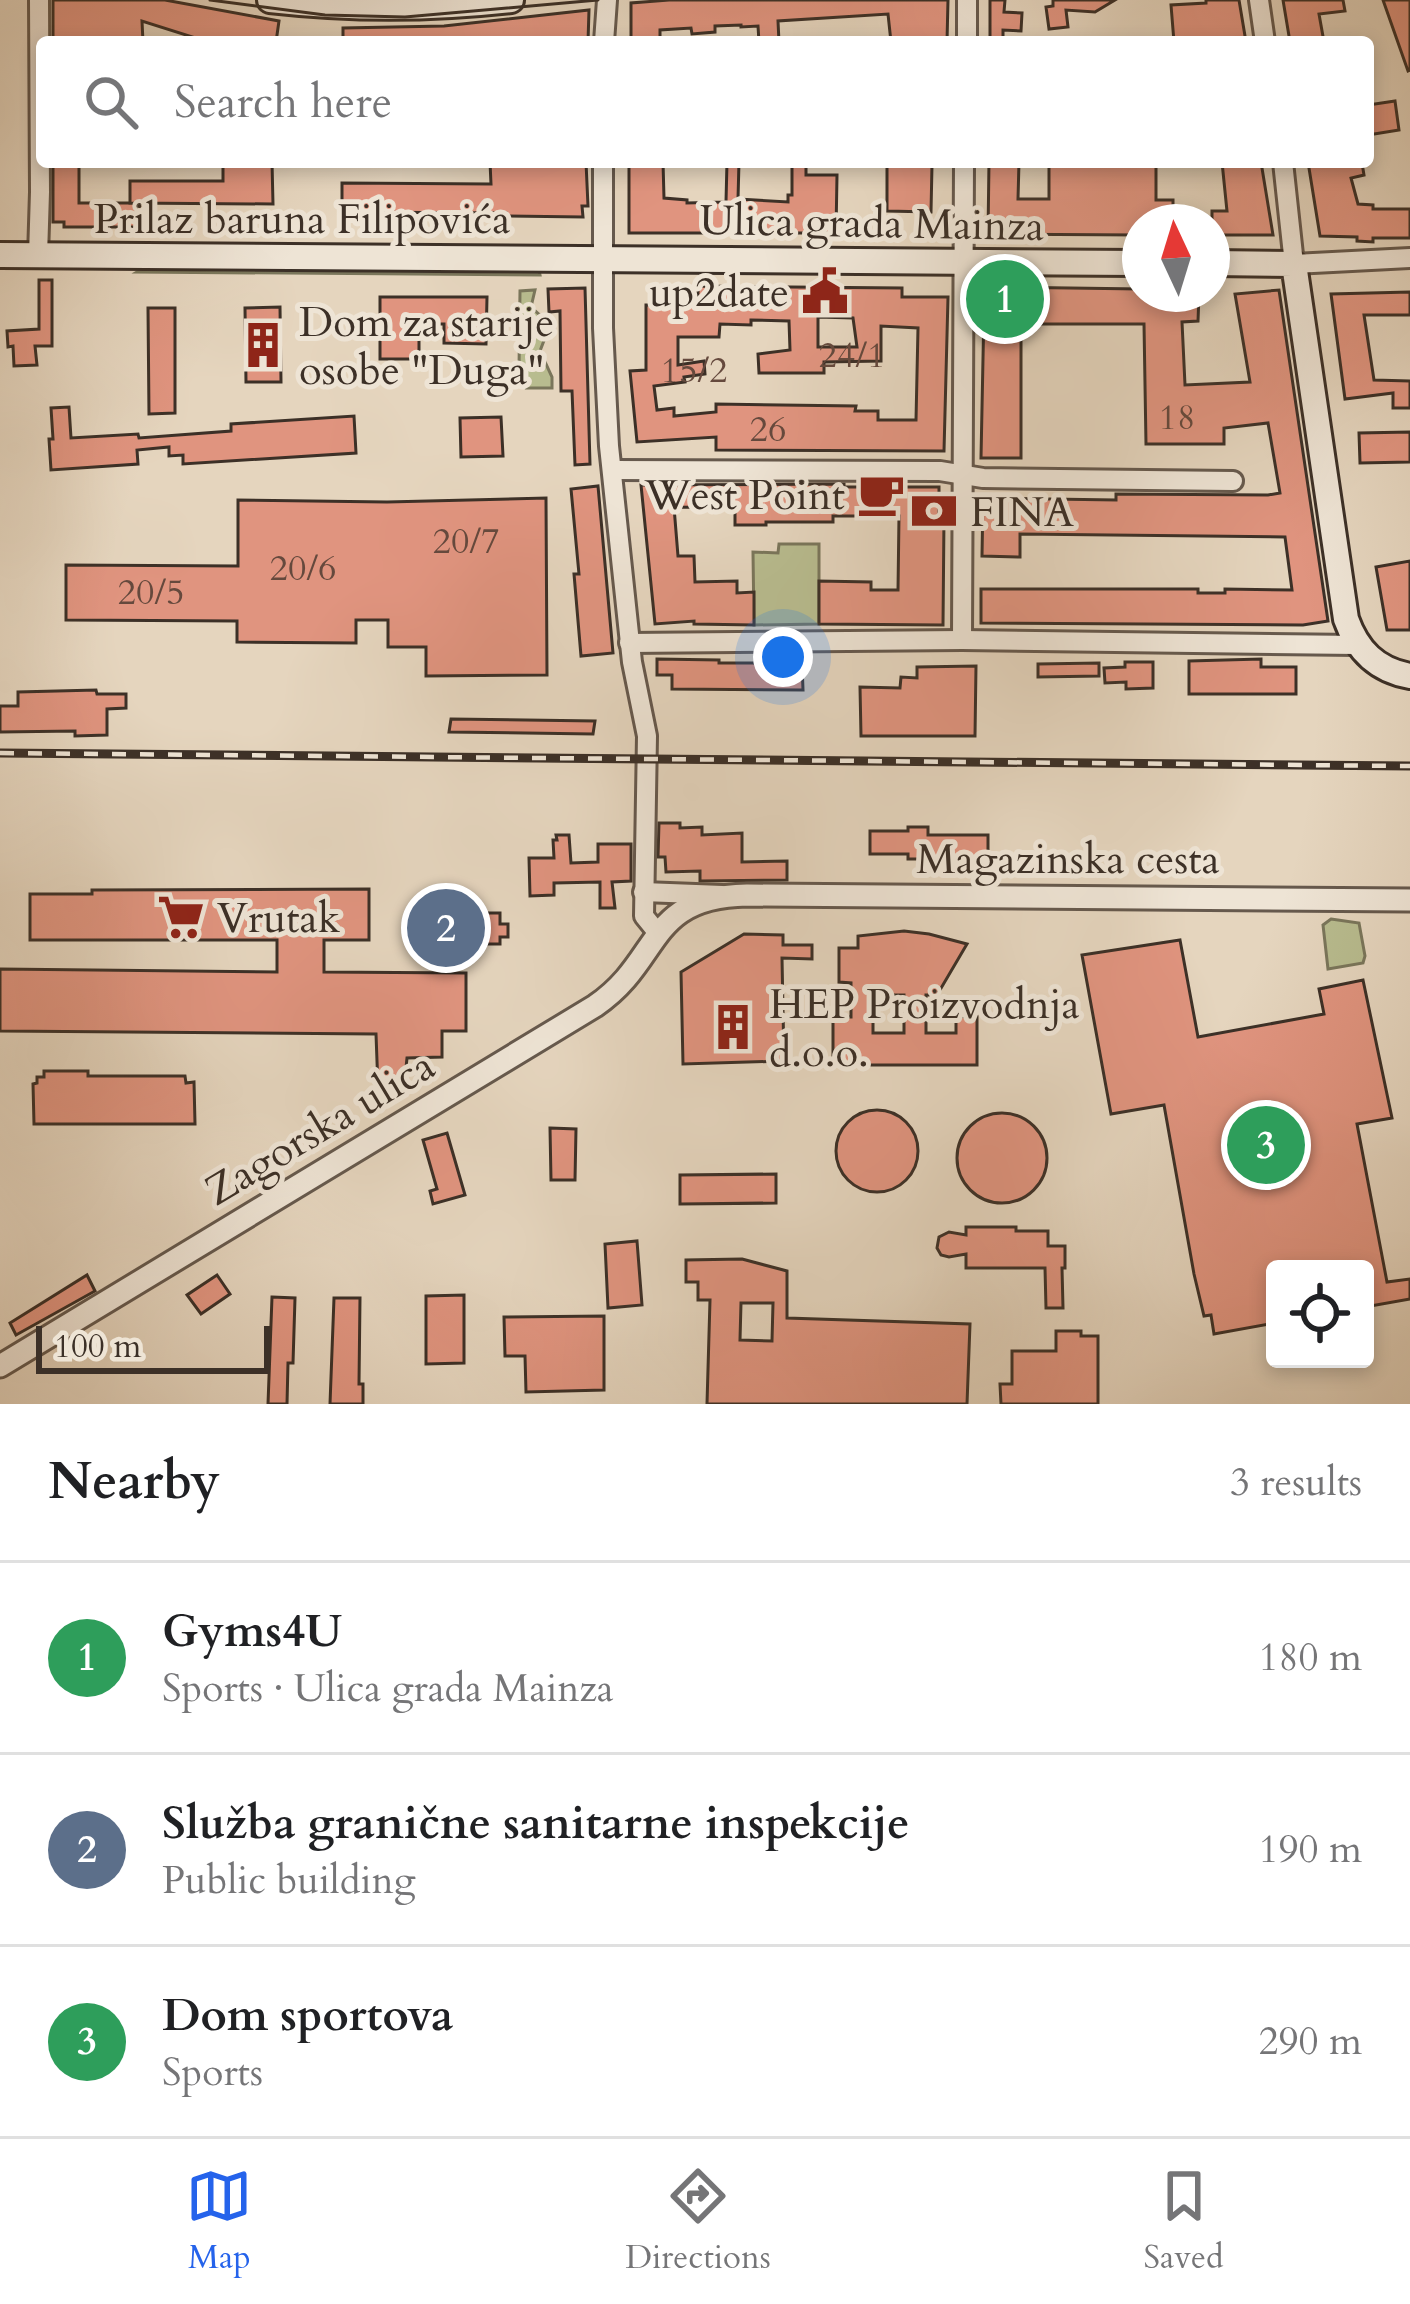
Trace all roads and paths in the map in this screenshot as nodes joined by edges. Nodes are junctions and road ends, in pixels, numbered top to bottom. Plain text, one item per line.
1 (39, 0) edge
2 (270, 0) edge
3 (511, 0) edge
4 (607, 0) edge
5 (968, 0) edge
6 (1259, 0) edge
7 (39, 36) edge
8 (604, 36) edge
9 (967, 36) edge
10 (1264, 36) edge
11 (38, 168) edge
12 (603, 168) edge
13 (964, 168) edge
14 (1284, 168) edge
15 (0, 255) edge
16 (38, 256) junction
17 (1410, 258) edge
18 (603, 259) junction
19 (964, 262) junction
20 (1122, 263) edge
21 (1230, 263) edge
22 (1294, 264) junction
23 (612, 470) junction
24 (963, 476) junction
25 (1233, 481) dead end
26 (962, 640) junction
27 (629, 643) junction
28 (1357, 645) junction
29 (1410, 676) edge
30 (644, 892) junction
31 (725, 895) junction
32 (1410, 901) edge
33 (657, 932) junction
34 (0, 1366) edge

1 - 7 street
2 - 3 main road
4 - 8 street
5 - 9 street
6 - 10 street
11 - 16 street
12 - 18 street
13 - 19 street
14 - 22 street
15 - 16 main road, Prilaz baruna Filipovića
16 - 18 main road, Prilaz baruna Filipovića
17 - 22 street
18 - 19 main road, Ulica grada Mainza
18 - 23 street
19 - 20 main road, Ulica grada Mainza
19 - 24 street
21 - 22 main road
22 - 28 main road
23 - 24 street
23 - 27 street
24 - 25 street
24 - 26 street
26 - 27 street
26 - 28 street
27 - 30 street
28 - 29 main road
30 - 31 street, Magazinska cesta
30 - 33 street
31 - 32 street, Magazinska cesta
31 - 33 street, Magazinska cesta
33 - 34 street, Zagorska ulica

